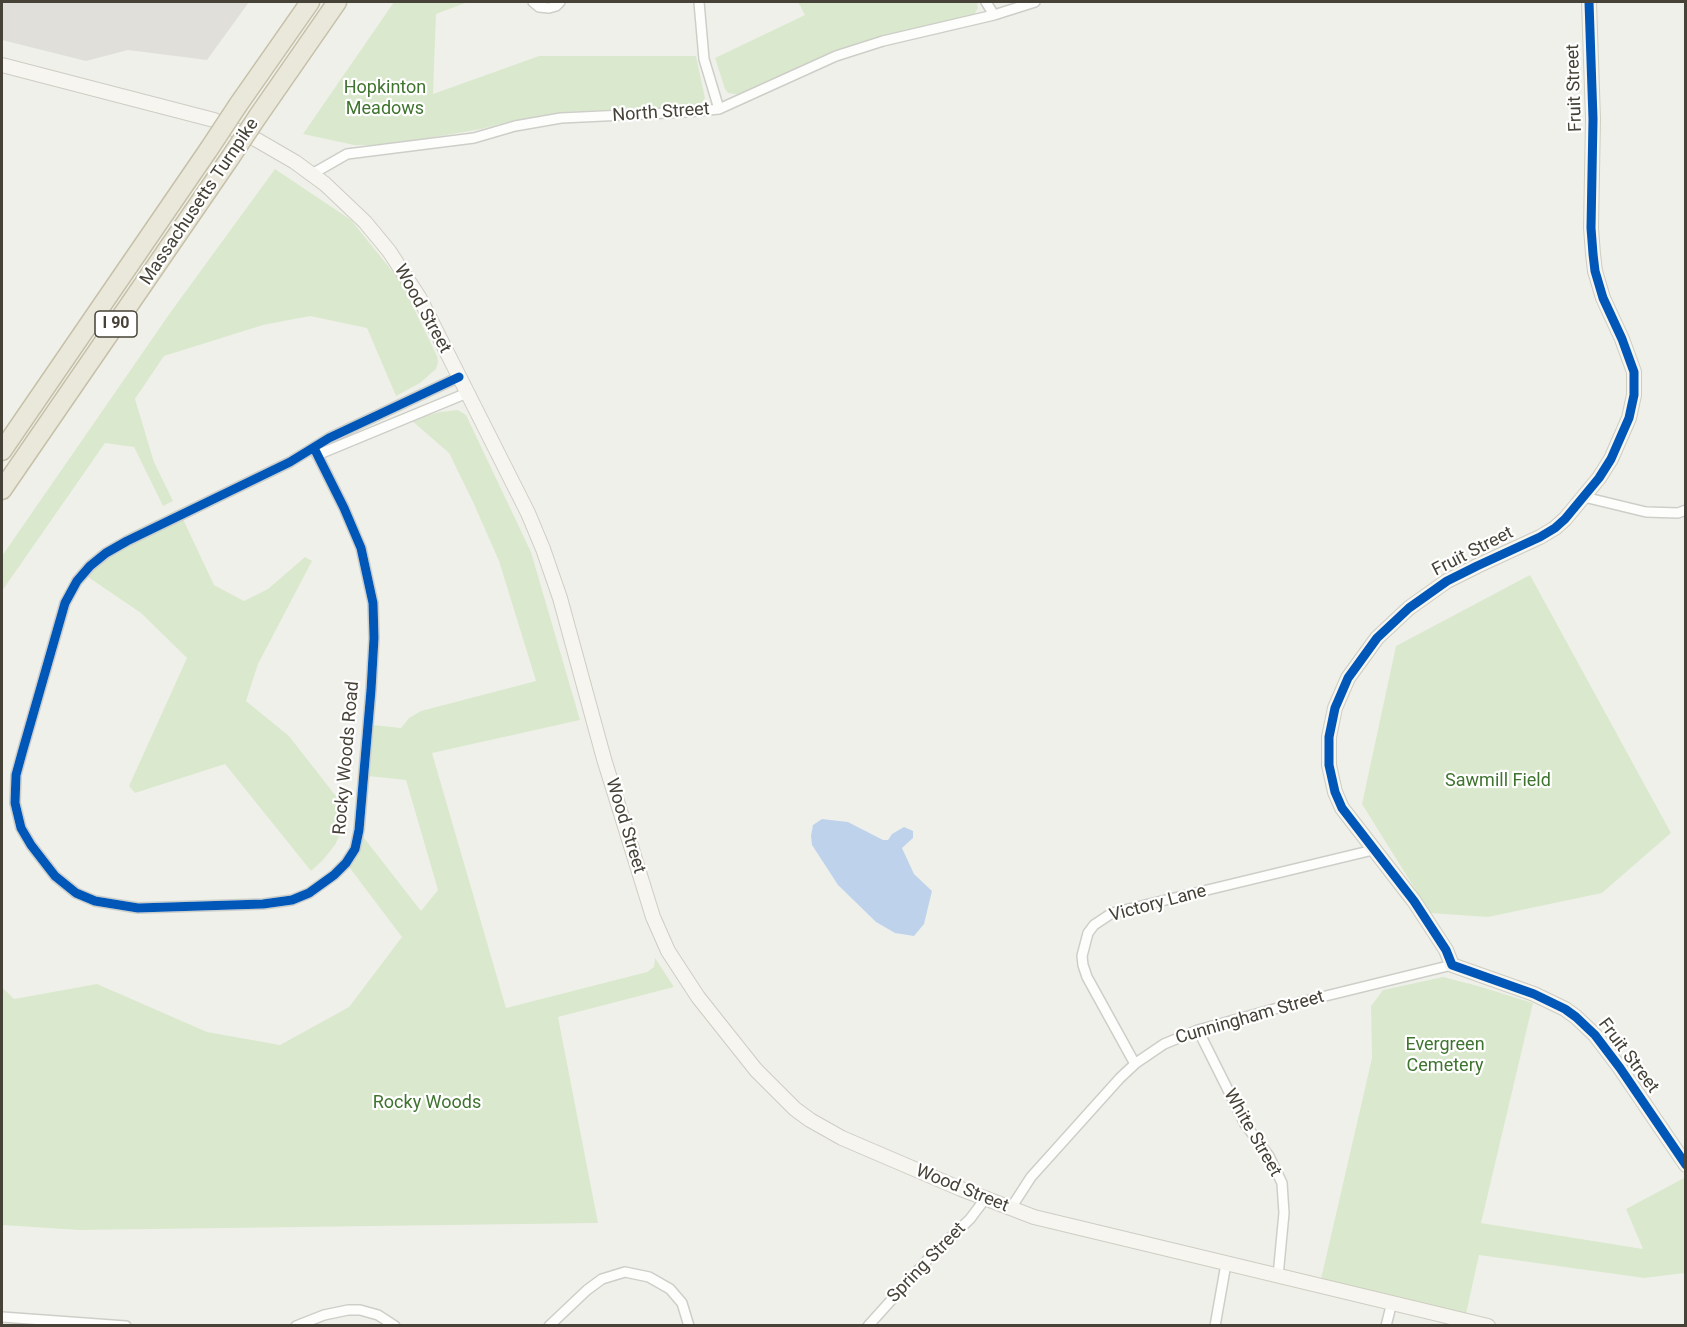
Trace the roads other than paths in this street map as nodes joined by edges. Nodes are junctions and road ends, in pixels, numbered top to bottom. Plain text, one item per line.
1 (310, 2) edge
2 (337, 2) edge
3 (533, 2) edge
4 (560, 2) edge
5 (699, 2) edge
6 (986, 2) edge
7 (1035, 2) edge
8 (1589, 2) edge
9 (994, 15) junction
10 (2, 65) edge
11 (719, 109) junction
12 (312, 174) junction
13 (459, 377) junction
14 (467, 393) junction
15 (2, 451) edge
16 (316, 451) junction
17 (2, 490) edge
18 (1584, 497) junction
19 (1686, 510) edge
20 (1373, 850) junction
21 (1452, 965) junction
22 (1198, 1030) junction
23 (1136, 1064) junction
24 (1686, 1165) edge
25 (985, 1199) junction
26 (1011, 1208) junction
27 (1226, 1263) junction
28 (1278, 1276) junction
29 (1392, 1302) junction
30 (2, 1317) edge
31 (94, 1324) edge
32 (871, 1325) edge
33 (126, 1326) edge
34 (296, 1326) edge
35 (395, 1326) edge
36 (549, 1326) edge
37 (689, 1326) edge
38 (1215, 1326) edge
39 (1386, 1326) edge
40 (1488, 1326) edge

1 - 15 highway, Massachusetts Turnpike / I 90, bridge
2 - 17 highway, Massachusetts Turnpike / I 90, bridge
3 - 4 street
5 - 11 street
6 - 9 street
7 - 9 street, North Street
8 - 18 main road, Fruit Street
9 - 11 street, North Street
10 - 12 main road, Wood Street
11 - 12 street, North Street
12 - 13 main road, Wood Street
13 - 14 main road, Wood Street
13 - 16 street, Rocky Woods Road
14 - 16 street, Rocky Woods Road
14 - 25 main road, Wood Street
16 - 16 street, Rocky Woods Road
18 - 19 street
18 - 20 main road, Fruit Street
20 - 21 main road, Fruit Street
20 - 23 street, Victory Lane
21 - 22 street, Cunningham Street
21 - 24 main road, Fruit Street
22 - 23 street, Cunningham Street
22 - 28 street, White Street
23 - 26 street, Cunningham Street
25 - 26 main road, Wood Street
25 - 32 street, Spring Street
26 - 27 main road, Wood Street
27 - 28 main road, Wood Street
27 - 38 street
28 - 29 main road, Wood Street
29 - 39 street
29 - 40 main road, Wood Street
30 - 31 street
31 - 33 street
34 - 35 street
36 - 37 street

